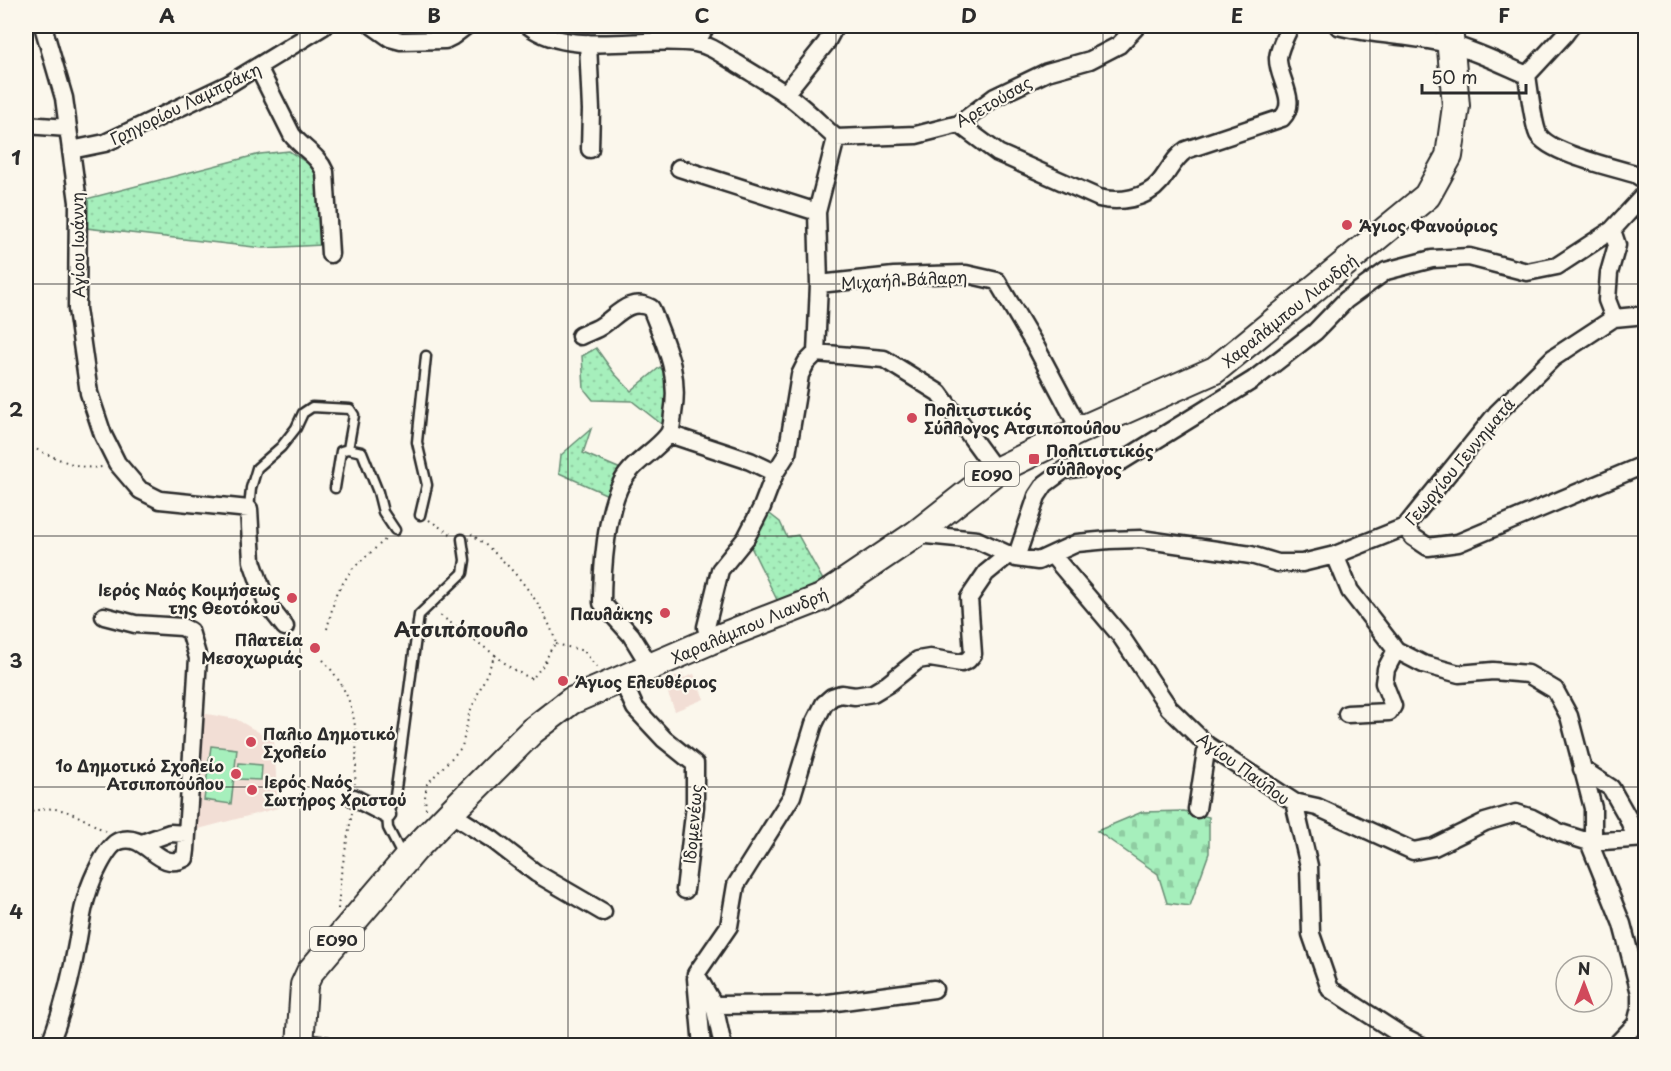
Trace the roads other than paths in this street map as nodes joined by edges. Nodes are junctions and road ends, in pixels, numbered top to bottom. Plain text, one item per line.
1 (43, 26) edge
2 (324, 26) edge
3 (373, 26) edge
4 (466, 26) edge
5 (529, 26) edge
6 (706, 26) edge
7 (835, 26) edge
8 (1137, 26) edge
9 (1290, 26) edge
10 (1338, 26) edge
11 (1570, 26) edge
12 (1452, 32) edge
13 (644, 33) edge
14 (588, 43) junction
15 (696, 43) junction
16 (258, 67) junction
17 (1527, 75) junction
18 (785, 94) junction
19 (959, 124) junction
20 (26, 125) edge
21 (68, 128) junction
22 (836, 138) junction
23 (590, 149) dead end
24 (71, 150) junction
25 (679, 168) dead end
26 (1646, 181) edge
27 (1646, 194) edge
28 (817, 212) junction
29 (1612, 230) junction
30 (330, 254) dead end
31 (819, 284) junction
32 (1646, 315) edge
33 (1614, 318) junction
34 (580, 336) dead end
35 (816, 353) junction
36 (426, 356) dead end
37 (1080, 430) junction
38 (669, 434) junction
39 (348, 449) junction
40 (1646, 464) edge
41 (996, 471) junction
42 (775, 473) junction
43 (335, 488) dead end
44 (249, 509) junction
45 (420, 515) dead end
46 (1405, 527) junction
47 (395, 530) dead end
48 (916, 534) junction
49 (462, 539) road end
50 (1335, 555) junction
51 (1053, 556) junction
52 (1012, 557) junction
53 (104, 616) dead end
54 (285, 627) dead end
55 (710, 641) junction
56 (1396, 650) junction
57 (650, 666) junction
58 (615, 683) junction
59 (1347, 714) dead end
60 (1207, 745) junction
61 (1582, 769) junction
62 (354, 798) dead end
63 (1294, 802) junction
64 (1197, 809) dead end
65 (387, 815) junction
66 (442, 821) junction
67 (187, 834) junction
68 (1641, 838) edge
69 (1588, 842) junction
70 (142, 843) junction
71 (410, 856) junction
72 (685, 890) dead end
73 (603, 912) dead end
74 (696, 974) junction
75 (934, 989) dead end
76 (714, 1005) junction
77 (300, 1044) edge
78 (49, 1046) edge
79 (328, 1046) edge
80 (702, 1046) edge
81 (723, 1046) edge
82 (1422, 1046) edge
83 (1615, 1046) edge

1 - 21 street, Αγίου Ιωάννη
2 - 16 street, Γρηγορίου Λαμπράκη
3 - 4 street
5 - 14 street
6 - 15 street
7 - 18 street
8 - 19 street, Αρετούσας
9 - 19 street
10 - 12 street
11 - 17 street
12 - 17 street
12 - 37 main road, Χαραλάμπου Λιανδρή / ΕΟ90
13 - 14 street
13 - 15 street
14 - 23 street
15 - 18 street
16 - 24 street, Γρηγορίου Λαμπράκη
16 - 30 street
17 - 26 street
18 - 22 street
19 - 22 street, Αρετούσας
20 - 21 street
21 - 24 street, Αγίου Ιωάννη
22 - 28 street
24 - 44 street, Αγίου Ιωάννη
25 - 28 street
27 - 29 street
28 - 31 street
29 - 33 street
29 - 52 street
31 - 35 street
31 - 37 street, Μιχαήλ Βάλαρη
32 - 33 street, Γεωργίου Γεννηματά
33 - 46 street, Γεωργίου Γεννηματά
34 - 38 street
35 - 41 street
35 - 42 street
36 - 45 lane
37 - 41 main road, Χαραλάμπου Λιανδρή / ΕΟ90
38 - 42 street
38 - 57 street
39 - 43 lane
39 - 44 lane
39 - 47 lane
40 - 46 street
41 - 48 main road, Χαραλάμπου Λιανδρή / ΕΟ90
42 - 55 street
44 - 54 street
46 - 50 street, Γεωργίου Γεννηματά
48 - 52 street
48 - 55 main road, Χαραλάμπου Λιανδρή / ΕΟ90
49 - 65 lane
50 - 51 street, Γεωργίου Γεννηματά
50 - 56 street
51 - 52 street, Γεωργίου Γεννηματά
51 - 60 street, Αγίου Παύλου
52 - 74 street
53 - 67 street
55 - 57 main road, Χαραλάμπου Λιανδρή / ΕΟ90
56 - 59 street
56 - 61 street
57 - 58 main road, Χαραλάμπου Λιανδρή / ΕΟ90
58 - 66 main road, Χαραλάμπου Λιανδρή / ΕΟ90
58 - 72 street, Ιδομενέως
60 - 63 street, Αγίου Παύλου
60 - 64 street
61 - 68 street
61 - 69 street
62 - 65 street
63 - 69 street
63 - 82 street, Αγίου Παύλου
65 - 71 lane
66 - 71 main road, Χαραλάμπου Λιανδρή / ΕΟ90
66 - 73 street
67 - 70 street
67 - 70 street
68 - 69 street
69 - 83 street
70 - 78 street
71 - 77 main road, ΕΟ90
74 - 76 street
74 - 80 street
75 - 76 street
76 - 81 street
77 - 79 street

